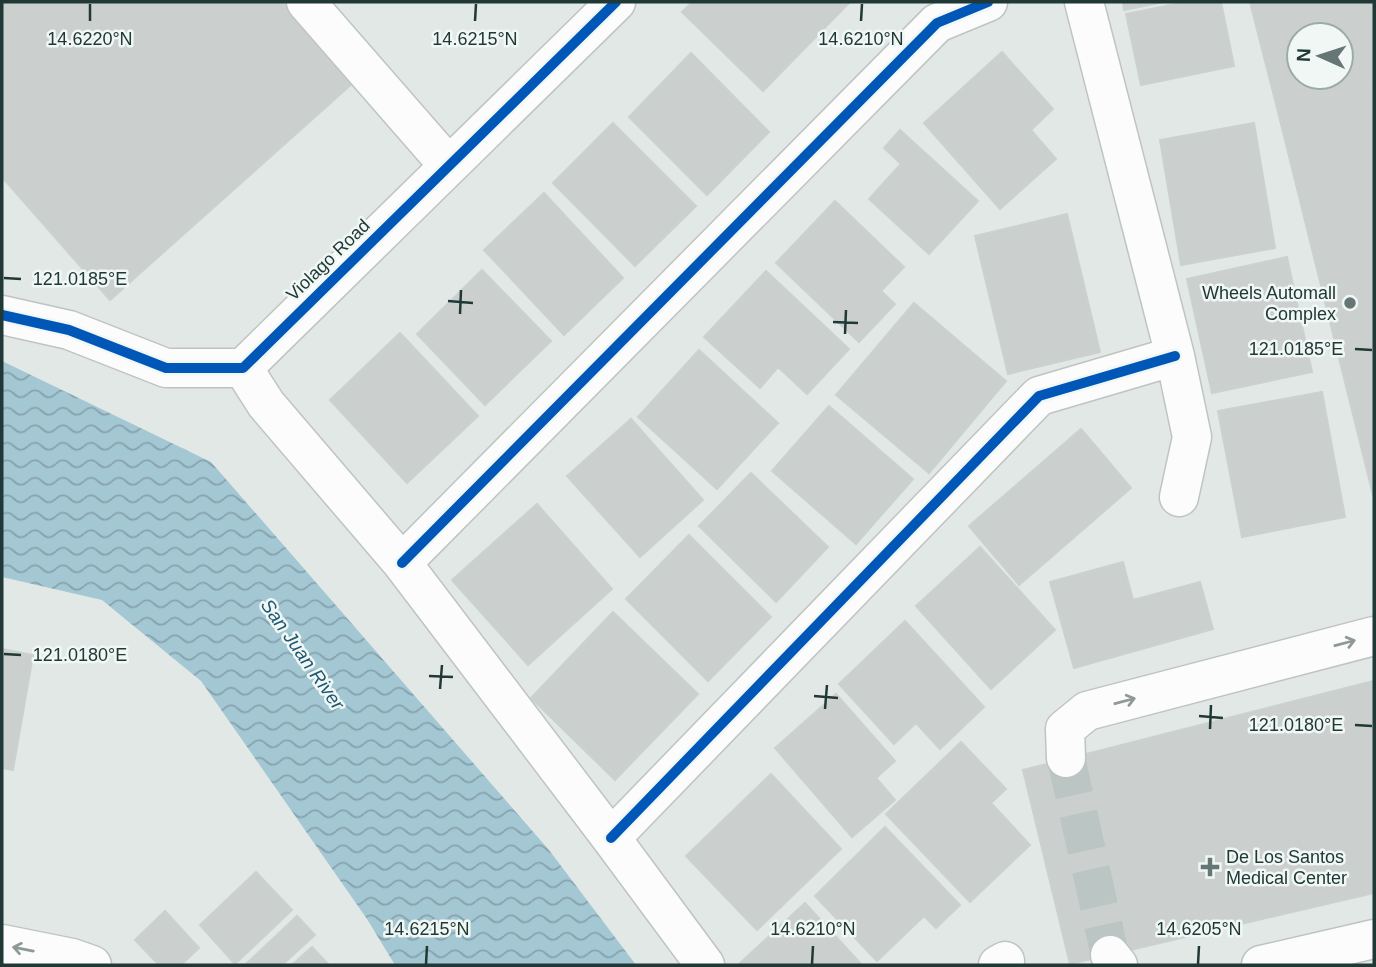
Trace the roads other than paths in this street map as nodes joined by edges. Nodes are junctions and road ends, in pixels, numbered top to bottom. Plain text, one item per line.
1 (306, 2) edge
2 (616, 2) edge
3 (988, 2) edge
4 (1084, 2) edge
5 (449, 166) junction
6 (2, 315) edge
7 (1175, 356) junction
8 (243, 368) junction
9 (1179, 497) dead end
10 (401, 563) junction
11 (1374, 636) edge
12 (1066, 758) tunnel mouth
13 (611, 838) junction
14 (1374, 939) edge
15 (2, 944) edge
16 (78, 963) edge
17 (705, 965) edge
18 (1261, 965) edge

1 - 5 street
2 - 5 street, Violago Road
3 - 10 street
4 - 7 street
5 - 8 street, Violago Road
6 - 8 street
7 - 9 street
7 - 13 street
8 - 10 street
10 - 13 street
12 -> 11 street
13 - 17 street
14 - 18 street
16 -> 15 street

